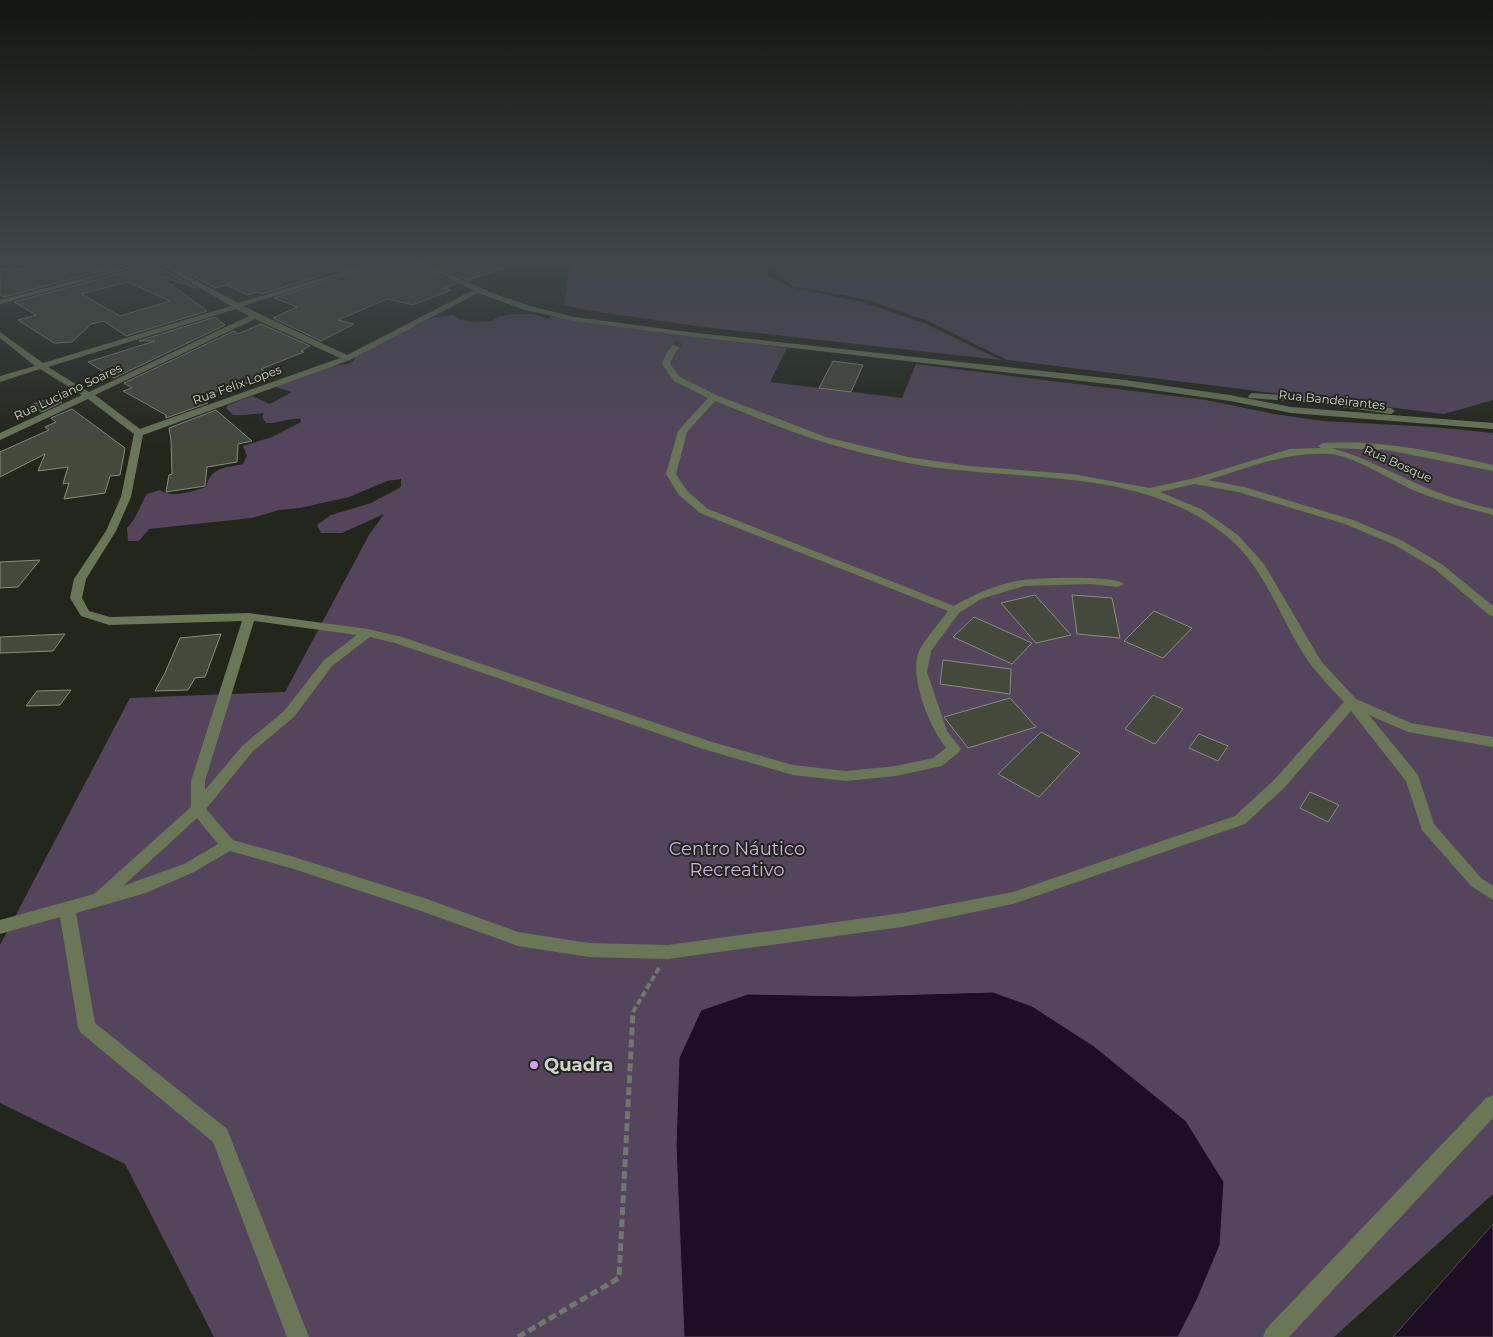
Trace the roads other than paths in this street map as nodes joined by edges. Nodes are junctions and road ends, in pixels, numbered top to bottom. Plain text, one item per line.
1 (177, 324) edge
2 (238, 324) edge
3 (273, 324) edge
4 (410, 324) edge
5 (616, 324) edge
6 (0, 334) edge
7 (688, 334) junction
8 (346, 358) junction
9 (41, 366) junction
10 (0, 378) edge
11 (90, 396) junction
12 (713, 397) junction
13 (1493, 426) edge
14 (139, 433) junction
15 (0, 438) edge
16 (1290, 452) junction
17 (1493, 468) edge
18 (1194, 482) junction
19 (1150, 491) junction
20 (1493, 512) edge
21 (1118, 584) dead end
22 (955, 610) junction
23 (1493, 612) edge
24 (250, 617) junction
25 (368, 632) junction
26 (1351, 702) junction
27 (1493, 742) edge
28 (198, 809) junction
29 (228, 845) junction
30 (1493, 894) edge
31 (100, 898) junction
32 (68, 909) junction
33 (0, 927) edge
34 (1493, 1104) edge
35 (298, 1337) edge
36 (1274, 1337) edge

1 - 9 street
2 - 11 street, Rua Luciano Soares
3 - 8 street
4 - 8 street, Rua Felix Lopes
5 - 7 street, Rua Bandeirantes
6 - 9 street
7 - 12 street
7 - 13 street, Rua Bandeirantes
8 - 14 street, Rua Felix Lopes
9 - 10 street
9 - 11 street
11 - 14 street
11 - 15 street, Rua Luciano Soares
12 - 19 street
12 - 22 street
14 - 24 street
16 - 17 street, Rua Bosque
16 - 18 street, Rua Bosque
16 - 20 street, Rua Bosque
18 - 19 street
18 - 23 street
19 - 26 street
21 - 22 street
22 - 25 street
24 - 25 street
24 - 28 street
25 - 28 street
26 - 27 street
26 - 29 street
26 - 30 street
28 - 29 street
28 - 31 street
29 - 31 street
31 - 32 street
32 - 33 street
32 - 35 street
34 - 36 street

